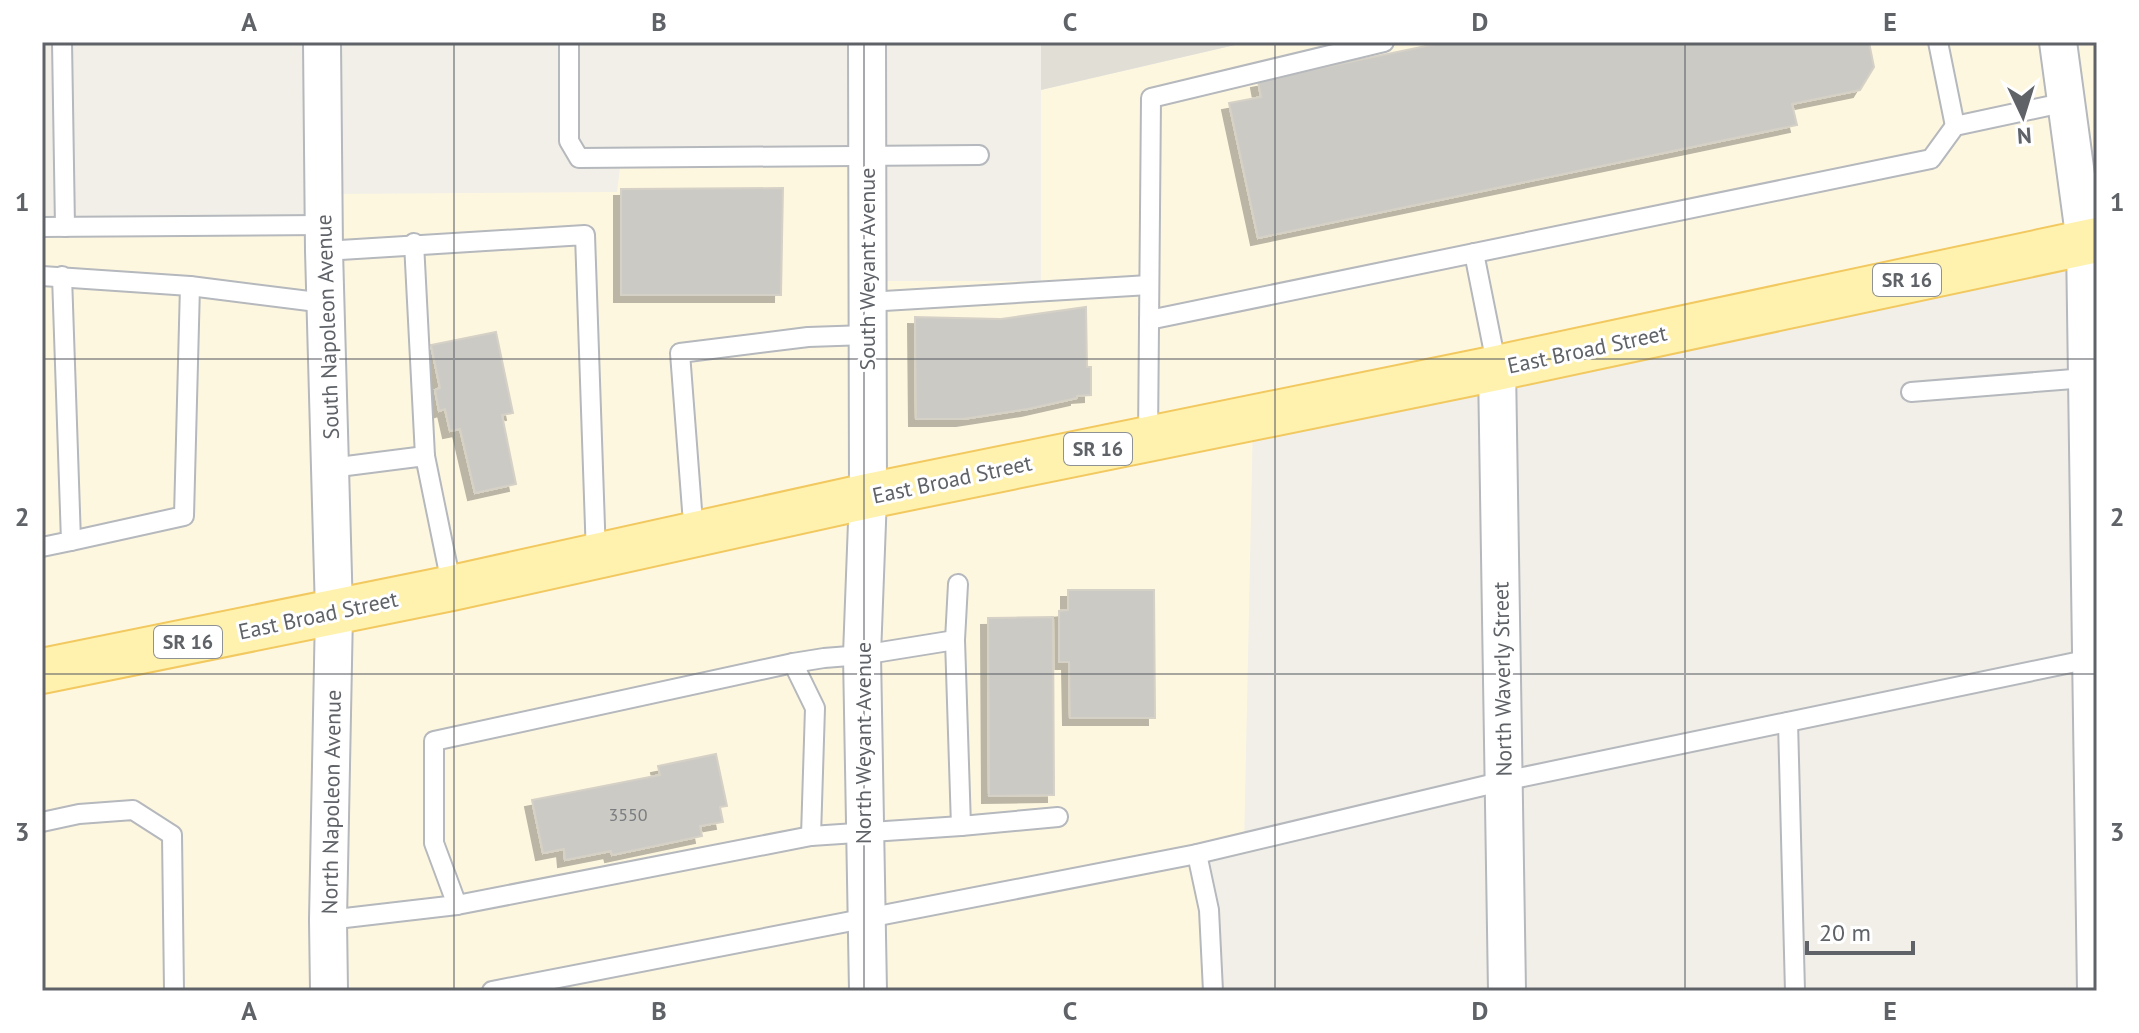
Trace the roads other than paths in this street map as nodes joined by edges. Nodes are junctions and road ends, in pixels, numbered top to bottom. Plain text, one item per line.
1 (62, 42) edge
2 (322, 42) edge
3 (569, 42) edge
4 (867, 42) edge
5 (1384, 42) edge
6 (1938, 42) edge
7 (2058, 42) edge
8 (2067, 102) junction
9 (1955, 126) junction
10 (979, 155) dead end
11 (867, 157) junction
12 (42, 227) edge
13 (65, 227) junction
14 (323, 238) junction
15 (2091, 241) edge
16 (414, 243) junction
17 (1474, 253) junction
18 (42, 276) edge
19 (62, 276) junction
20 (1149, 285) junction
21 (190, 286) junction
22 (325, 303) junction
23 (867, 318) junction
24 (1149, 320) junction
25 (1497, 368) junction
26 (2086, 378) junction
27 (1911, 392) dead end
28 (1148, 439) junction
29 (425, 456) junction
30 (331, 468) junction
31 (868, 496) junction
32 (694, 536) junction
33 (71, 541) junction
34 (42, 547) edge
35 (596, 556) junction
36 (958, 584) dead end
37 (452, 588) junction
38 (334, 612) junction
39 (955, 640) junction
40 (862, 655) junction
41 (2094, 659) edge
42 (793, 663) junction
43 (42, 671) edge
44 (1788, 722) junction
45 (1504, 781) junction
46 (1058, 817) dead end
47 (42, 822) edge
48 (961, 826) junction
49 (864, 834) junction
50 (811, 836) junction
51 (1197, 854) junction
52 (457, 905) junction
53 (328, 920) junction
54 (865, 920) junction
55 (174, 991) edge
56 (329, 991) edge
57 (492, 991) edge
58 (868, 991) edge
59 (1213, 991) edge
60 (1507, 991) edge
61 (1795, 991) edge
62 (2096, 991) edge

1 - 13 lane
2 - 14 street, South Napoleon Avenue
3 - 11 lane
4 - 11 street, South Weyant Avenue
5 - 20 lane
6 - 9 lane
7 - 8 street
8 - 9 lane
8 - 15 street
9 - 17 lane
10 - 11 lane
11 - 23 street, South Weyant Avenue
12 - 13 lane
13 - 14 lane
14 - 16 lane
14 - 22 street, South Napoleon Avenue
15 - 25 main road, East Broad Street / SR 16
15 - 26 street
16 - 29 lane
16 - 35 lane
17 - 24 lane
17 - 25 lane
18 - 19 lane
19 - 21 lane
19 - 33 lane
20 - 23 lane
20 - 24 lane
21 - 22 lane
21 - 33 lane
22 - 30 street, South Napoleon Avenue
23 - 31 street, South Weyant Avenue
23 - 32 lane
24 - 28 lane
25 - 28 main road, East Broad Street / SR 16
25 - 45 street, North Waverly Street
26 - 27 lane
26 - 41 street
28 - 31 main road, East Broad Street / SR 16
29 - 30 lane
29 - 37 lane
30 - 38 street, South Napoleon Avenue
31 - 32 main road, East Broad Street / SR 16
31 - 40 street, North Weyant Avenue
32 - 35 main road, East Broad Street / SR 16
33 - 34 lane
35 - 37 main road, East Broad Street / SR 16
36 - 39 lane
37 - 38 main road, East Broad Street / SR 16
38 - 43 main road, East Broad Street / SR 16
38 - 53 street, North Napoleon Avenue
39 - 40 lane
39 - 48 lane
40 - 42 lane
40 - 49 street, North Weyant Avenue
41 - 44 lane
41 - 62 street
42 - 50 lane
42 - 52 lane
44 - 45 lane
44 - 61 lane
45 - 51 lane
45 - 60 street, North Waverly Street
46 - 48 lane
47 - 55 lane
48 - 49 lane
49 - 50 lane
49 - 54 street, North Weyant Avenue
50 - 52 lane
51 - 54 lane
51 - 59 lane
52 - 53 lane
53 - 56 street, North Napoleon Avenue
54 - 57 lane
54 - 58 street, North Weyant Avenue

